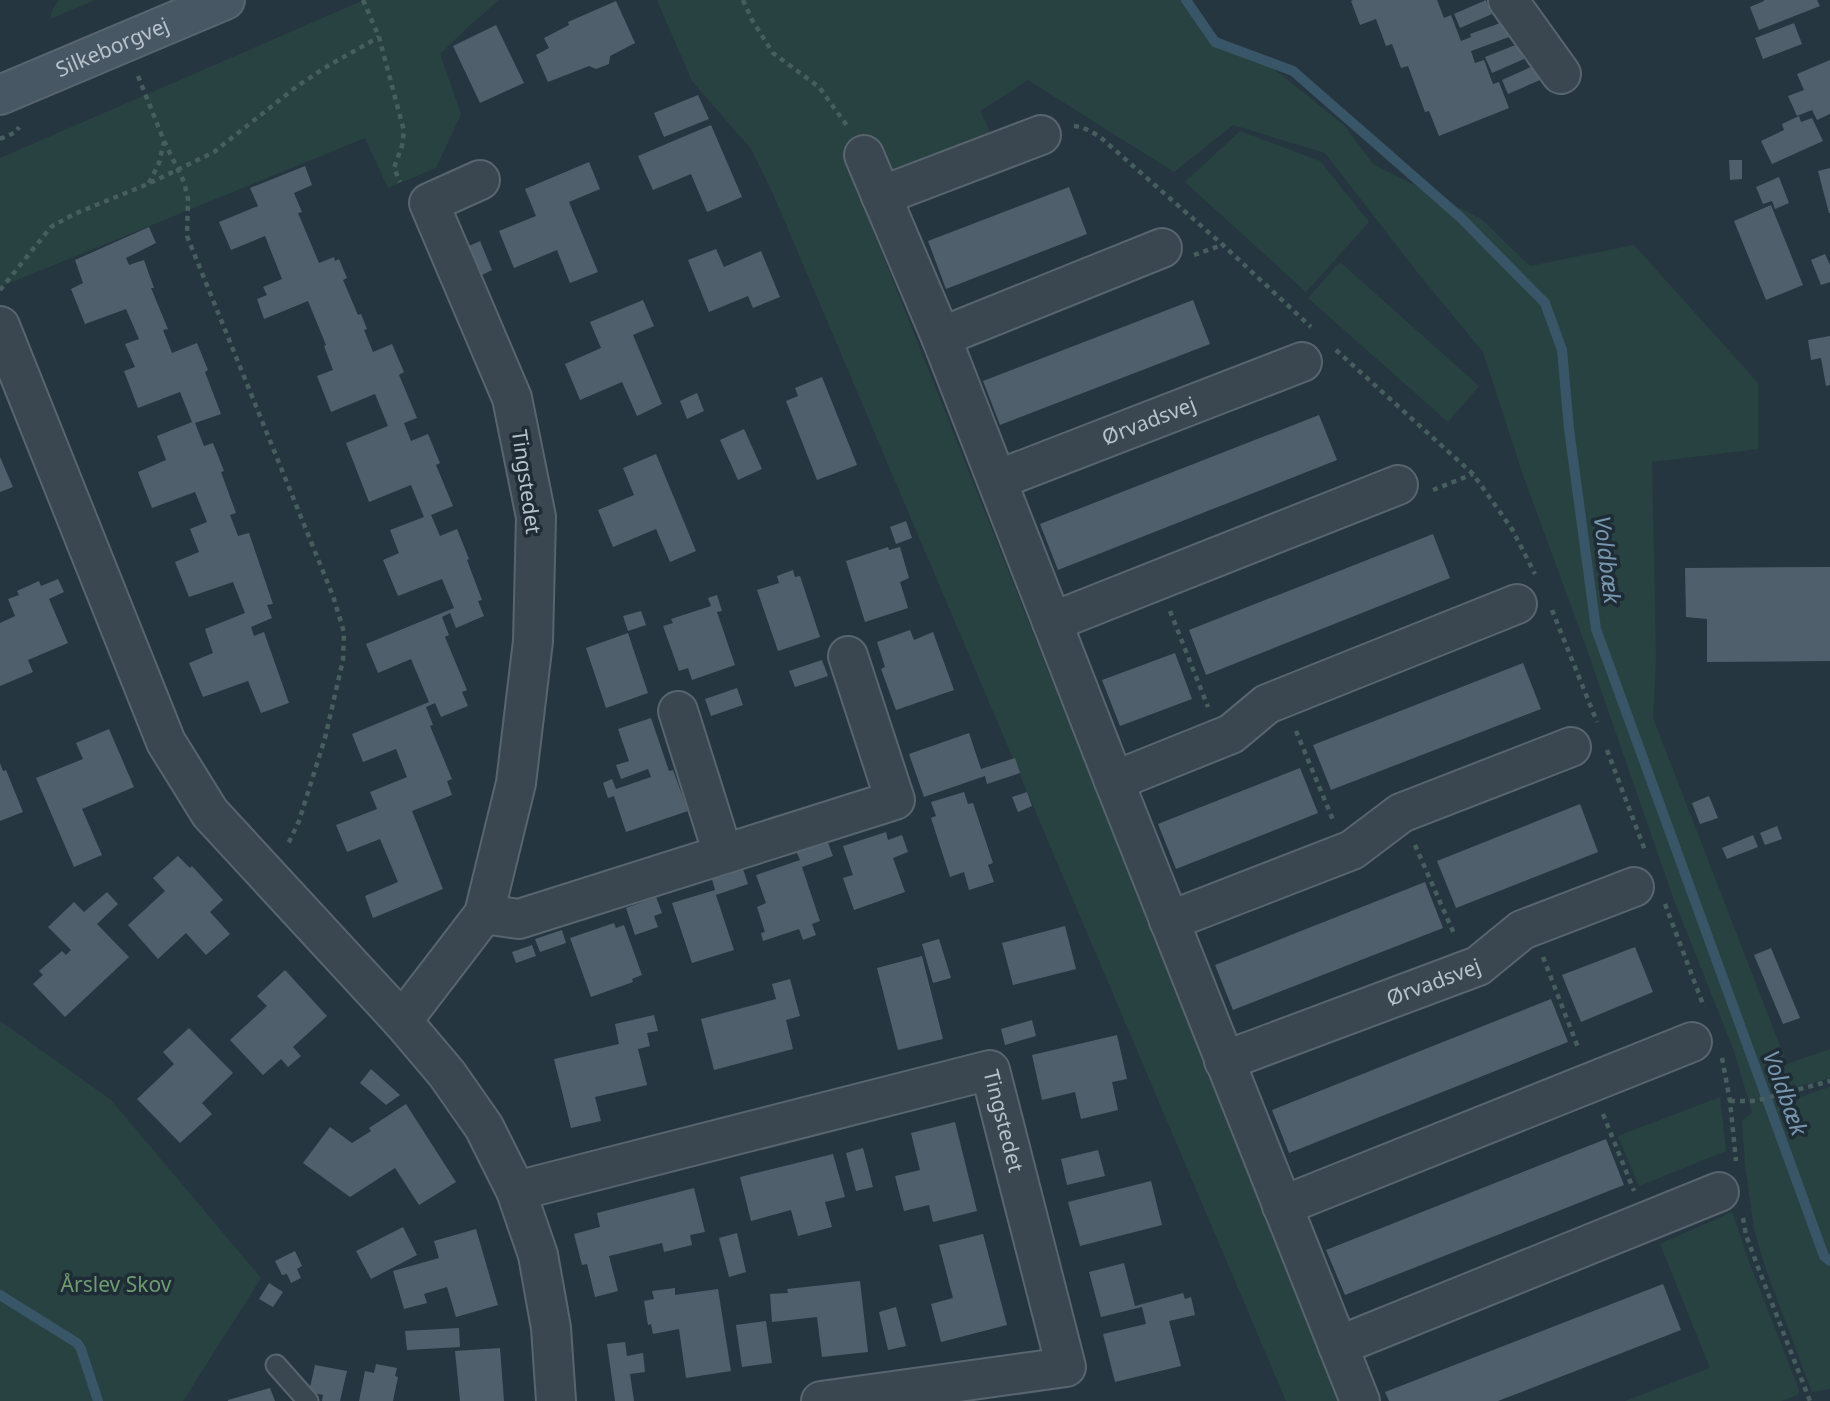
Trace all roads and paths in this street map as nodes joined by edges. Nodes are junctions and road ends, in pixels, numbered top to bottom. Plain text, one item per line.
1 (225, 0) edge
2 (363, 0) edge
3 (743, 0) edge
4 (1508, 0) edge
5 (379, 37) junction
6 (124, 43) junction
7 (1561, 74) dead end
8 (0, 95) edge
9 (1041, 135) joint
10 (164, 142) junction
11 (864, 155) joint
12 (178, 171) junction
13 (480, 180) dead end
14 (400, 183) dead end
15 (148, 184) junction
16 (881, 196) junction
17 (1162, 248) dead end
18 (0, 290) edge
19 (0, 326) edge
20 (941, 337) junction
21 (1318, 348) junction
22 (12, 393) edge
23 (996, 480) junction
24 (1398, 485) dead end
25 (1158, 581) junction
26 (1536, 598) junction
27 (1052, 622) junction
28 (848, 656) dead end
29 (1282, 698) junction
30 (678, 711) dead end
31 (1211, 716) dead end
32 (1592, 740) junction
33 (1114, 781) junction
34 (1401, 813) junction
35 (1333, 820) dead end
36 (723, 854) junction
37 (271, 879) junction
38 (1648, 882) junction
39 (484, 914) junction
40 (1169, 921) junction
41 (1531, 927) junction
42 (1460, 947) dead end
43 (402, 1021) junction
44 (1707, 1039) junction
45 (1224, 1061) junction
46 (1830, 1081) edge
47 (1591, 1083) junction
48 (1730, 1101) junction
49 (1733, 1190) junction
50 (516, 1191) junction
51 (1282, 1206) junction
52 (1646, 1222) junction
53 (1338, 1346) junction
54 (276, 1365) dead end
55 (308, 1401) edge
56 (556, 1401) edge
57 (821, 1401) edge
58 (1360, 1401) edge
59 (1810, 1401) edge

1 - 6 main road, Silkeborgvej
2 - 5 path
3 - 11 path
4 - 7 street
5 - 12 path
5 - 14 path
6 - 8 main road, Silkeborgvej
6 - 10 path
9 - 16 street
9 - 21 path
10 - 12 path
10 - 15 path
11 - 16 street
12 - 15 path
12 - 37 path
13 - 39 street, Tingstedet
15 - 18 path
16 - 20 street
17 - 20 street
19 - 22 street
20 - 23 street
21 - 23 street, Ørvadsvej
21 - 26 path
22 - 37 street
23 - 27 street
24 - 25 street
25 - 27 street
25 - 31 path
26 - 29 street
26 - 32 path
27 - 33 street
28 - 36 street
29 - 33 street
29 - 35 path
30 - 36 street
32 - 34 street
32 - 38 path
33 - 40 street
34 - 40 street
34 - 42 path
36 - 39 street
37 - 43 street
38 - 41 street, Ørvadsvej
38 - 44 path
39 - 43 street, Tingstedet
40 - 45 street
41 - 45 street, Ørvadsvej
41 - 47 path
43 - 50 street
44 - 47 street
44 - 48 path
45 - 51 street
46 - 48 path
47 - 51 street
47 - 52 path
48 - 49 path
49 - 52 street
49 - 59 path
50 - 56 street
50 - 57 street, Tingstedet
51 - 53 street
52 - 53 street
53 - 58 street
54 - 55 lane

